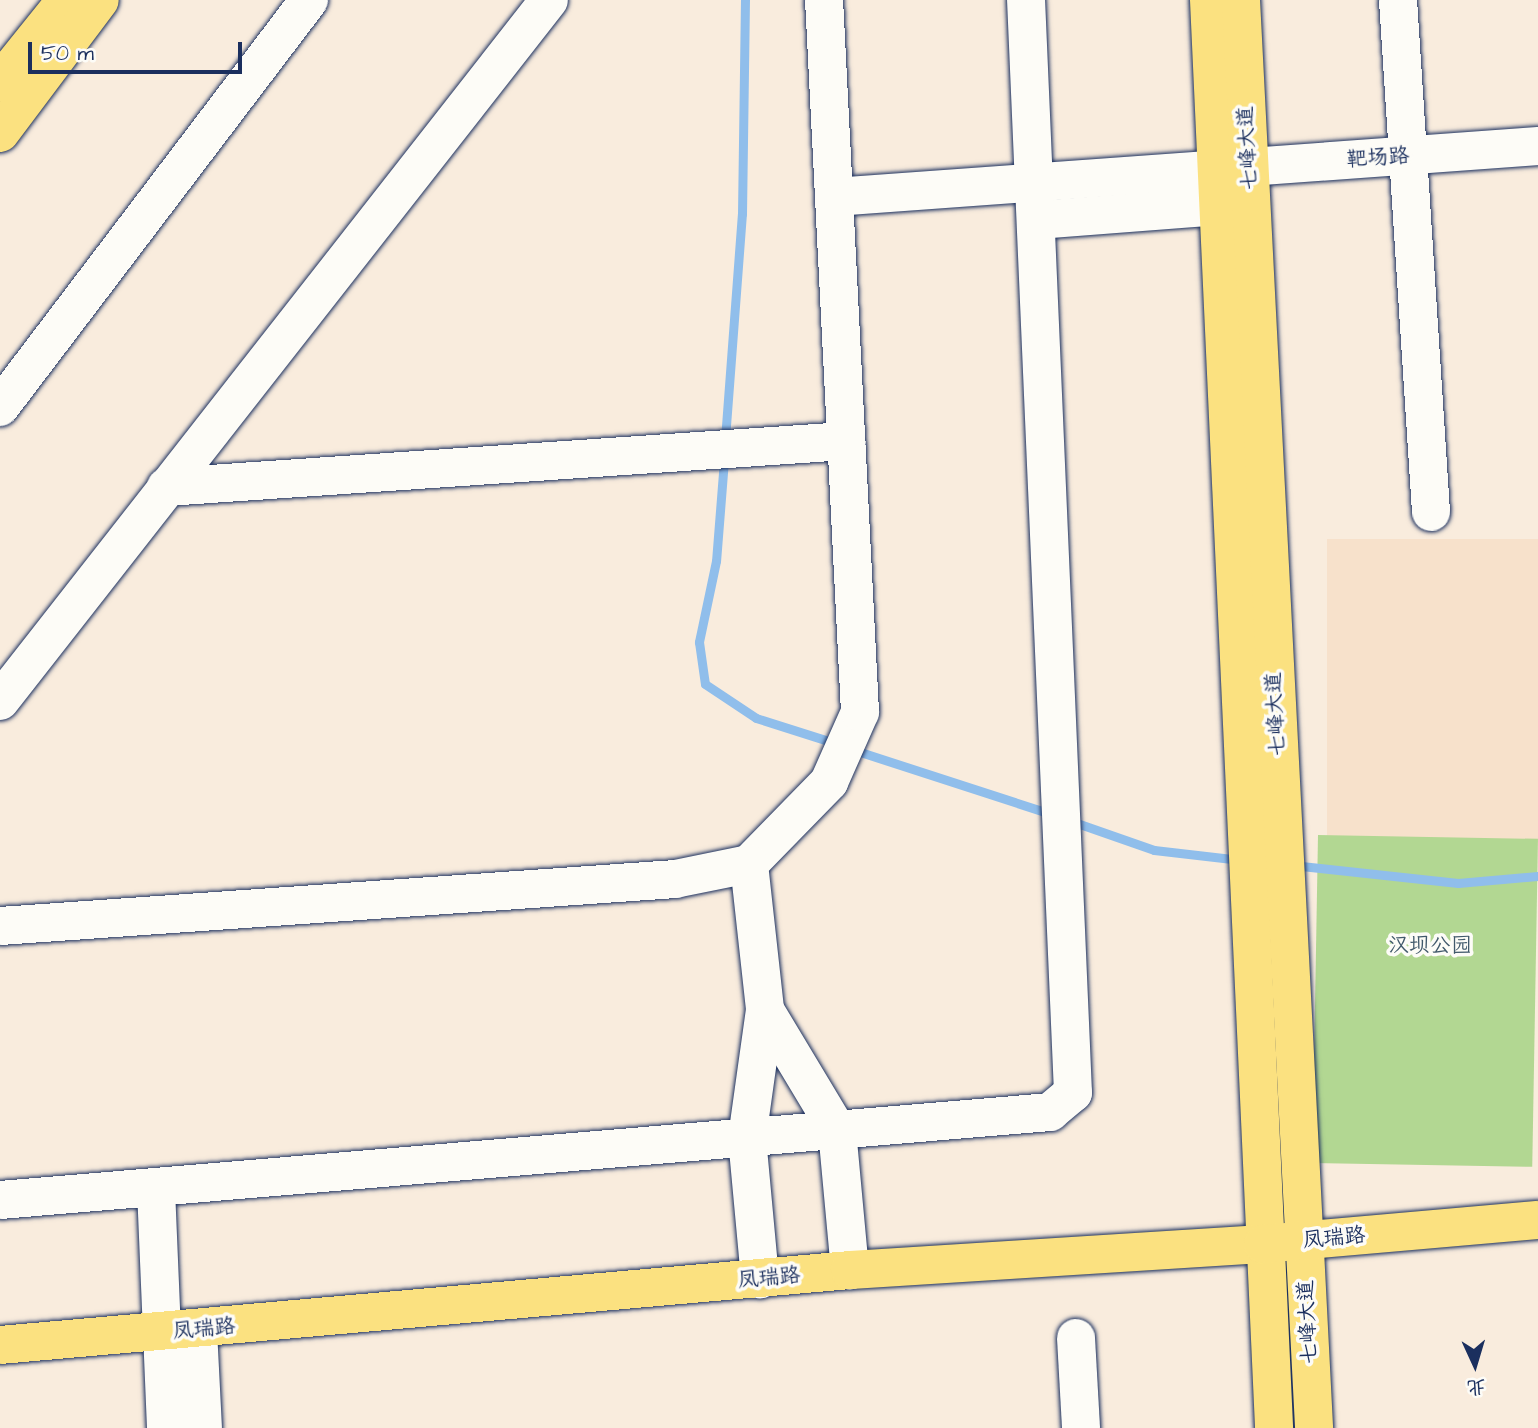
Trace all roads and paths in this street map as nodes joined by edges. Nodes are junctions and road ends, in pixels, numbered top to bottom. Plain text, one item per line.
1 (66, 0) edge
2 (100, 0) edge
3 (309, 0) edge
4 (549, 0) edge
5 (824, 0) edge
6 (1027, 0) edge
7 (1209, 0) edge
8 (1241, 0) edge
9 (1398, 0) edge
10 (0, 82) edge
11 (0, 133) edge
12 (1538, 146) edge
13 (1408, 156) junction
14 (1229, 181) junction
15 (834, 197) junction
16 (1036, 202) junction
17 (0, 407) edge
18 (846, 441) junction
19 (166, 487) junction
20 (1431, 512) dead end
21 (0, 701) edge
22 (749, 864) junction
23 (1270, 909) junction
24 (0, 926) edge
25 (765, 1010) junction
26 (836, 1130) junction
27 (747, 1138) junction
28 (156, 1189) junction
29 (0, 1200) edge
30 (1538, 1220) edge
31 (1304, 1240) junction
32 (1263, 1244) junction
33 (850, 1270) junction
34 (760, 1279) junction
35 (180, 1331) junction
36 (1076, 1338) dead end
37 (0, 1345) edge
38 (166, 1428) edge
39 (203, 1428) edge
40 (1081, 1428) edge
41 (1274, 1428) edge
42 (1314, 1428) edge

1 - 10 main road
2 - 11 main road
3 - 17 street
4 - 19 street
5 - 15 street
6 - 16 street
7 - 14 main road, 七峰大道
8 - 14 main road, 七峰大道
9 - 13 street
12 - 13 street, 靶场路
13 - 14 street, 靶场路
13 - 20 street
14 - 16 street, 靶场路
14 - 23 main road, 七峰大道
15 - 16 street, 靶场路
15 - 18 street
16 - 26 street
18 - 19 street
18 - 22 street
19 - 21 street
22 - 24 street
22 - 25 street
23 - 31 main road, 七峰大道
23 - 32 main road, 七峰大道
25 - 26 street
25 - 27 street
26 - 27 street
26 - 33 street
27 - 28 street
27 - 34 street
28 - 29 street
28 - 35 street
30 - 31 main road, 凤瑞路
31 - 32 main road, 凤瑞路
31 - 42 main road, 七峰大道
32 - 33 main road, 凤瑞路
32 - 41 main road, 七峰大道
33 - 34 main road, 凤瑞路
34 - 35 main road, 凤瑞路
35 - 37 main road, 凤瑞路
35 - 38 street
35 - 39 street
36 - 40 street

